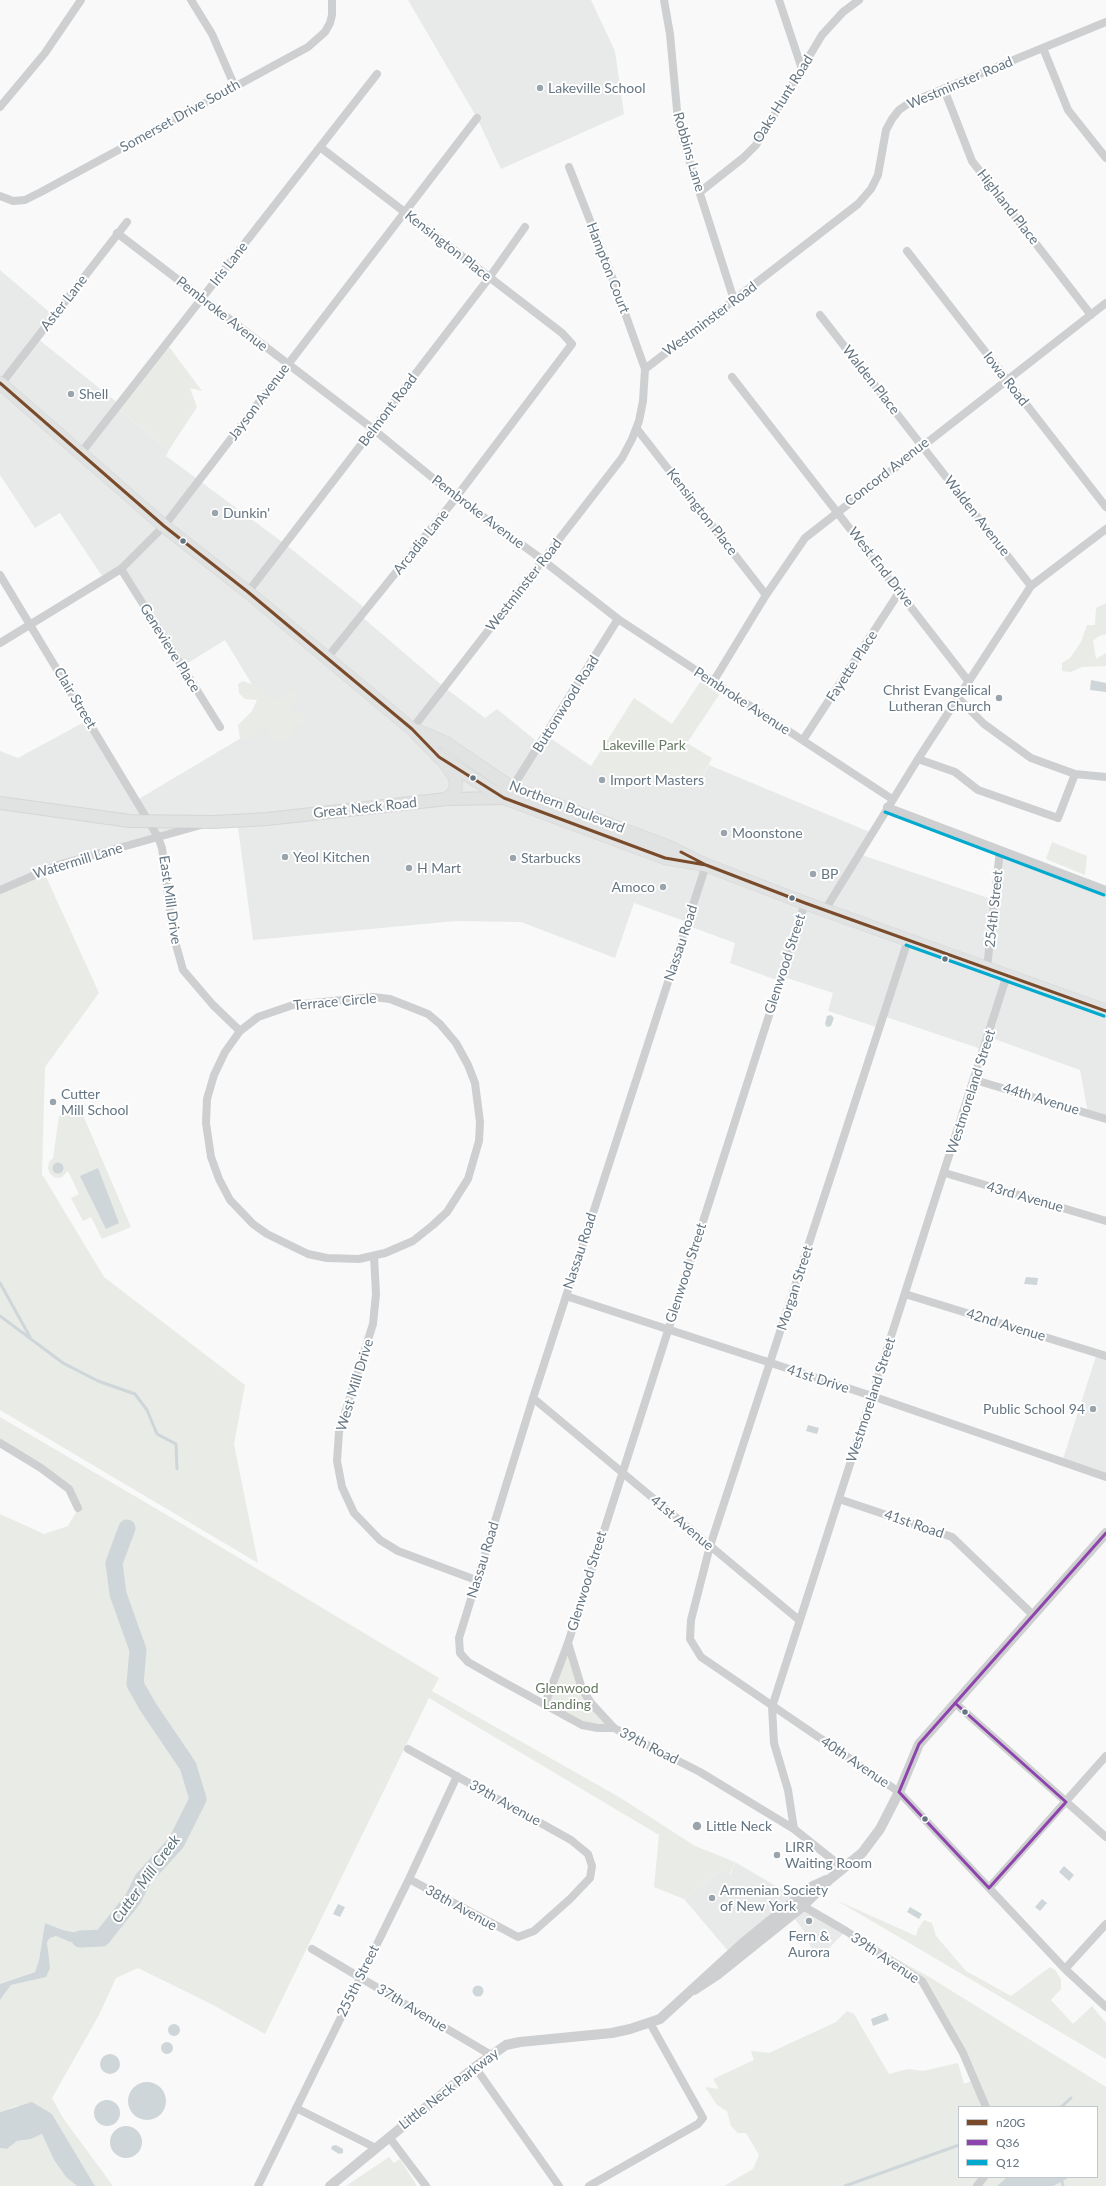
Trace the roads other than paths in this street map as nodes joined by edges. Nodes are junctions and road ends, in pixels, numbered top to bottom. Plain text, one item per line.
1 (81, 0) edge
2 (191, 0) edge
3 (332, 0) edge
4 (664, 0) edge
5 (779, 0) edge
6 (859, 0) edge
7 (1106, 22) edge
8 (1043, 48) junction
9 (802, 69) junction
10 (377, 74) dead end
11 (235, 87) junction
12 (944, 89) junction
13 (0, 107) edge
14 (477, 118) dead end
15 (320, 147) junction
16 (1106, 158) edge
17 (569, 168) dead end
18 (700, 192) junction
19 (0, 196) edge
20 (404, 212) junction
21 (127, 222) dead end
22 (525, 227) dead end
23 (117, 234) junction
24 (907, 251) dead end
25 (489, 278) junction
26 (202, 299) junction
27 (734, 300) junction
28 (1106, 303) edge
29 (820, 315) dead end
30 (1091, 315) junction
31 (570, 347) joint
32 (287, 364) junction
33 (645, 369) junction
34 (732, 377) dead end
35 (1007, 380) junction
36 (1, 383) edge
37 (373, 429) junction
38 (637, 429) junction
39 (922, 445) junction
40 (81, 453) junction
41 (456, 497) junction
42 (1106, 507) edge
43 (837, 511) junction
44 (164, 526) junction
45 (1106, 529) edge
46 (543, 560) junction
47 (121, 569) junction
48 (0, 576) edge
49 (1031, 586) junction
50 (900, 591) junction
51 (248, 592) junction
52 (766, 595) junction
53 (618, 619) junction
54 (30, 625) junction
55 (0, 643) edge
56 (327, 658) junction
57 (713, 682) junction
58 (969, 682) junction
59 (958, 698) junction
60 (220, 727) dead end
61 (412, 729) junction
62 (803, 740) junction
63 (440, 757) junction
64 (918, 759) junction
65 (1075, 774) junction
66 (1106, 777) edge
67 (512, 788) junction
68 (504, 798) junction
69 (447, 799) junction
70 (0, 803) edge
71 (890, 803) junction
72 (150, 821) junction
73 (214, 822) junction
74 (158, 837) junction
75 (1000, 850) junction
76 (706, 865) junction
77 (0, 890) edge
78 (1106, 890) edge
79 (805, 903) junction
80 (825, 910) junction
81 (908, 940) junction
82 (987, 968) junction
83 (1007, 975) junction
84 (1106, 1010) edge
85 (240, 1031) junction
86 (975, 1080) junction
87 (1106, 1119) edge
88 (945, 1173) junction
89 (1106, 1221) edge
90 (374, 1256) junction
91 (905, 1294) junction
92 (566, 1296) junction
93 (668, 1330) junction
94 (1106, 1356) edge
95 (770, 1363) junction
96 (872, 1396) junction
97 (533, 1398) junction
98 (0, 1443) edge
99 (622, 1472) junction
100 (1106, 1477) edge
101 (839, 1499) junction
102 (78, 1508) dead end
103 (1106, 1533) edge
104 (710, 1546) junction
105 (476, 1580) junction
106 (1032, 1614) junction
107 (799, 1620) junction
108 (459, 1638) joint
109 (690, 1639) joint
110 (568, 1643) junction
111 (955, 1703) junction
112 (545, 1704) junction
113 (772, 1707) junction
114 (614, 1728) junction
115 (408, 1749) dead end
116 (1106, 1756) edge
117 (457, 1776) junction
118 (899, 1792) junction
119 (1066, 1802) junction
120 (794, 1829) junction
121 (1106, 1837) edge
122 (843, 1868) junction
123 (409, 1879) junction
124 (830, 1879) junction
125 (989, 1888) junction
126 (803, 1906) junction
127 (1106, 1924) edge
128 (514, 1936) joint
129 (312, 1949) dead end
130 (1065, 1969) junction
131 (360, 1976) junction
132 (694, 1990) junction
133 (1106, 2007) edge
134 (650, 2023) junction
135 (490, 2055) junction
136 (475, 2066) junction
137 (986, 2106) edge
138 (296, 2108) junction
139 (389, 2136) junction
140 (376, 2148) junction
141 (983, 2178) edge
142 (258, 2186) edge
143 (330, 2186) edge
144 (426, 2186) edge
145 (559, 2186) edge
146 (588, 2186) edge
147 (977, 2186) edge

1 - 13 street
2 - 11 street
3 - 11 street, Somerset Drive South
4 - 18 street, Robbins Lane
5 - 9 street
6 - 9 street, Oaks Hunt Road
7 - 8 street, Westminster Road
8 - 12 street, Westminster Road
8 - 16 street
9 - 18 street, Oaks Hunt Road
10 - 15 street, Iris Lane
11 - 19 street, Somerset Drive South
12 - 27 street, Westminster Road
12 - 30 street, Highland Place
14 - 20 street, Jayson Avenue
15 - 20 street, Kensington Place
15 - 26 street, Iris Lane
17 - 33 street, Hampton Court
18 - 27 street, Robbins Lane
20 - 25 street, Kensington Place
20 - 32 street, Jayson Avenue
21 - 23 street, Aster Lane
22 - 25 street, Belmont Road
23 - 26 street, Pembroke Avenue
23 - 36 street, Aster Lane
24 - 35 street, Iowa Road
25 - 31 street, Kensington Place
25 - 37 street, Belmont Road
26 - 32 street, Pembroke Avenue
26 - 40 street, Iris Lane
27 - 33 street, Westminster Road
28 - 30 street, Concord Avenue
29 - 39 street, Walden Place
30 - 35 street, Concord Avenue
31 - 41 street, Arcadia Lane
32 - 37 street, Pembroke Avenue
32 - 44 street, Jayson Avenue
33 - 38 street, Westminster Road
34 - 43 street, West End Drive
35 - 39 street, Concord Avenue
35 - 42 street, Iowa Road
36 - 40 main road, Northern Boulevard
37 - 41 street, Pembroke Avenue
37 - 51 street, Belmont Road
38 - 46 street, Westminster Road
38 - 52 street, Kensington Place
39 - 43 street, Concord Avenue
39 - 49 street, Walden Avenue
40 - 44 main road, Northern Boulevard
41 - 46 street, Pembroke Avenue
41 - 56 street, Arcadia Lane
43 - 50 street, West End Drive
43 - 52 street, Concord Avenue
44 - 47 street, Jayson Avenue
44 - 51 main road, Northern Boulevard
45 - 49 street, Glenwood Street
46 - 53 street, Pembroke Avenue
46 - 61 street, Westminster Road
47 - 54 street, Jayson Avenue
47 - 60 street, Genevieve Place
48 - 54 street, Clair Street
49 - 58 street, Glenwood Street
50 - 58 street, West End Drive
50 - 62 street, Fayette Place
51 - 56 main road, Northern Boulevard
52 - 57 street, Concord Avenue
53 - 57 street, Pembroke Avenue
53 - 67 street, Buttonwood Road
54 - 55 street, Jayson Avenue
54 - 72 street, Clair Street
56 - 61 main road, Northern Boulevard
57 - 62 street, Pembroke Avenue
58 - 59 street, Glenwood Street
59 - 64 street, Glenwood Street
59 - 65 street
61 - 63 main road, Northern Boulevard
61 - 67 main road, Northern Boulevard
62 - 71 street, Pembroke Avenue
63 - 68 main road, Northern Boulevard
63 - 69 main road
64 - 65 street
64 - 71 street, Glenwood Street
65 - 66 street
67 - 68 main road
67 - 76 main road, Northern Boulevard
68 - 69 main road, Great Neck Road
68 - 76 main road, Northern Boulevard
69 - 73 main road, Great Neck Road
70 - 72 main road, Great Neck Road
71 - 75 street, Pembroke Avenue
71 - 80 street, Glenwood Street
72 - 73 main road, Great Neck Road
72 - 74 street, East Mill Drive
73 - 74 street, Great Neck Road
74 - 77 street, Watermill Lane
74 - 85 street, East Mill Drive
75 - 78 street, Pembroke Avenue
75 - 82 street, 254th Street
76 - 79 main road, Northern Boulevard
76 - 92 street, Nassau Road
79 - 80 main road, Northern Boulevard
79 - 93 street, Glenwood Street
80 - 81 main road, Northern Boulevard
81 - 82 main road, Northern Boulevard
81 - 95 street, Morgan Street
82 - 83 main road, Northern Boulevard
83 - 84 main road, Northern Boulevard
83 - 86 street, Westmoreland Street
85 - 90 street, Terrace Circle
85 - 90 street, Terrace Circle
86 - 87 street, 44th Avenue
86 - 88 street, Westmoreland Street
88 - 89 street, 43rd Avenue
88 - 91 street, Westmoreland Street
90 - 105 street, West Mill Drive
91 - 94 street, 42nd Avenue
91 - 96 street, Westmoreland Street
92 - 93 street, 41st Drive
92 - 97 street, Nassau Road
93 - 95 street, 41st Drive
93 - 99 street, Glenwood Street
95 - 96 street, 41st Drive
95 - 104 street, Morgan Street
96 - 100 street, 41st Drive
96 - 101 street, Westmoreland Street
97 - 99 street, 41st Avenue
97 - 105 street, Nassau Road
98 - 102 street
99 - 104 street, 41st Avenue
99 - 110 street, Glenwood Street
101 - 106 street, 41st Road
101 - 107 street, Westmoreland Street
103 - 106 street, Little Neck Parkway
104 - 107 street, 41st Avenue
104 - 109 street, Morgan Street
105 - 108 street, Nassau Road
106 - 111 street, Little Neck Parkway
107 - 113 street, Westmoreland Street
108 - 112 street, 39th Road
109 - 113 street, 40th Avenue
110 - 112 street, Glenwood Street
110 - 114 street, Glenwood Street
111 - 118 street, Little Neck Parkway
111 - 119 street
112 - 114 street, 39th Road
113 - 118 street, 40th Avenue
113 - 120 street, Westmoreland Street
114 - 120 street, 39th Road
115 - 117 street, 39th Avenue
116 - 119 street
117 - 123 street, 255th Street
117 - 128 street, 39th Avenue
118 - 122 street, Little Neck Parkway
118 - 125 street, 40th Avenue
119 - 121 street
119 - 125 street
120 - 122 street, 39th Road
122 - 124 street, Little Neck Parkway
123 - 128 street, 38th Avenue
123 - 131 street, 255th Street
124 - 126 street, Little Neck Parkway
124 - 132 street, Little Neck Parkway
125 - 130 street, 40th Avenue
126 - 132 street, Little Neck Parkway
126 - 137 street, 39th Avenue
127 - 130 street
129 - 131 street, 37th Avenue
130 - 133 street, 40th Avenue
131 - 135 street, 37th Avenue
131 - 138 street, 255th Street
132 - 134 street, Little Neck Parkway
134 - 135 street, Little Neck Parkway
134 - 146 street
135 - 136 street, Little Neck Parkway
136 - 139 street, Little Neck Parkway
136 - 145 street
138 - 140 street
138 - 142 street, 255th Street
139 - 140 street, Little Neck Parkway
139 - 144 street
140 - 143 street, Little Neck Parkway
141 - 147 street

